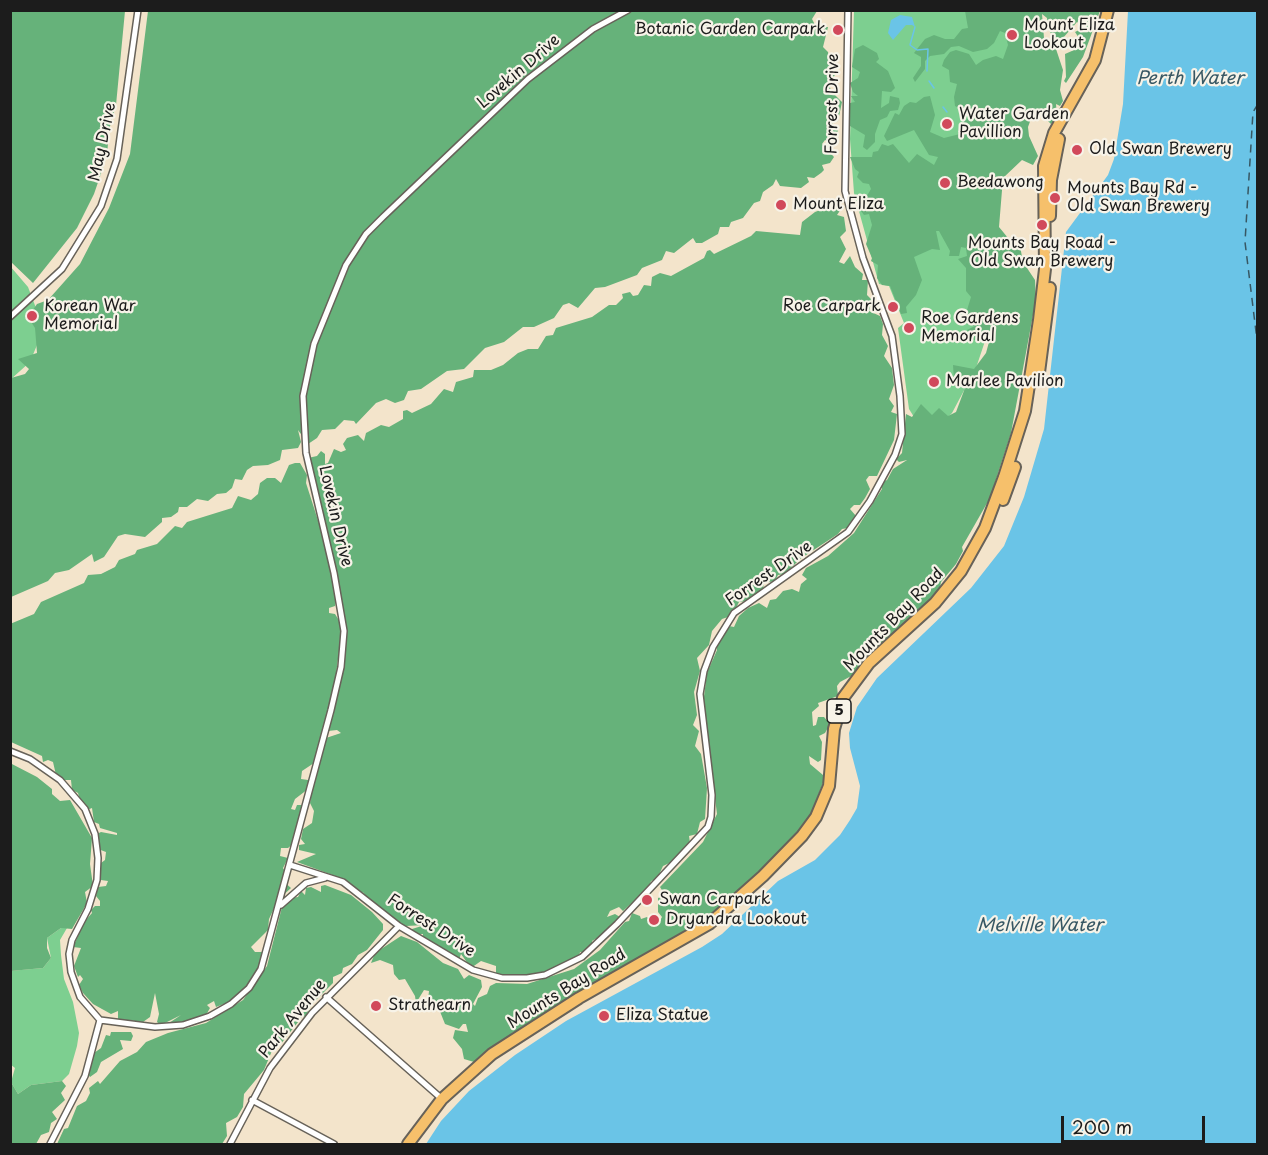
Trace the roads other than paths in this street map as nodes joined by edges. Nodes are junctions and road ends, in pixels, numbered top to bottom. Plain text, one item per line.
1 (138, 10) edge
2 (628, 10) edge
3 (848, 10) edge
4 (1108, 10) edge
5 (1115, 10) edge
6 (10, 317) edge
7 (10, 751) edge
8 (290, 864) junction
9 (330, 878) junction
10 (279, 908) junction
11 (399, 926) junction
12 (326, 997) junction
13 (100, 1020) junction
14 (442, 1099) junction
15 (252, 1100) junction
16 (50, 1144) edge
17 (230, 1144) edge
18 (334, 1144) edge
19 (408, 1144) edge
20 (415, 1144) edge

1 - 6 street, May Drive
2 - 8 street, Lovekin Drive
3 - 11 street, Forrest Drive
4 - 14 highway, Mounts Bay Road / 5
5 - 20 highway, Mounts Bay Road / 5
7 - 13 street
8 - 9 street, Forrest Drive
8 - 10 street, Lovekin Drive
9 - 10 street
9 - 11 street, Forrest Drive
10 - 13 street, Lovekin Drive
11 - 12 street, Park Avenue
12 - 14 street
12 - 15 street, Park Avenue
13 - 16 street
14 - 19 highway, Mounts Bay Road / 5
15 - 17 street, Park Avenue
15 - 18 street

